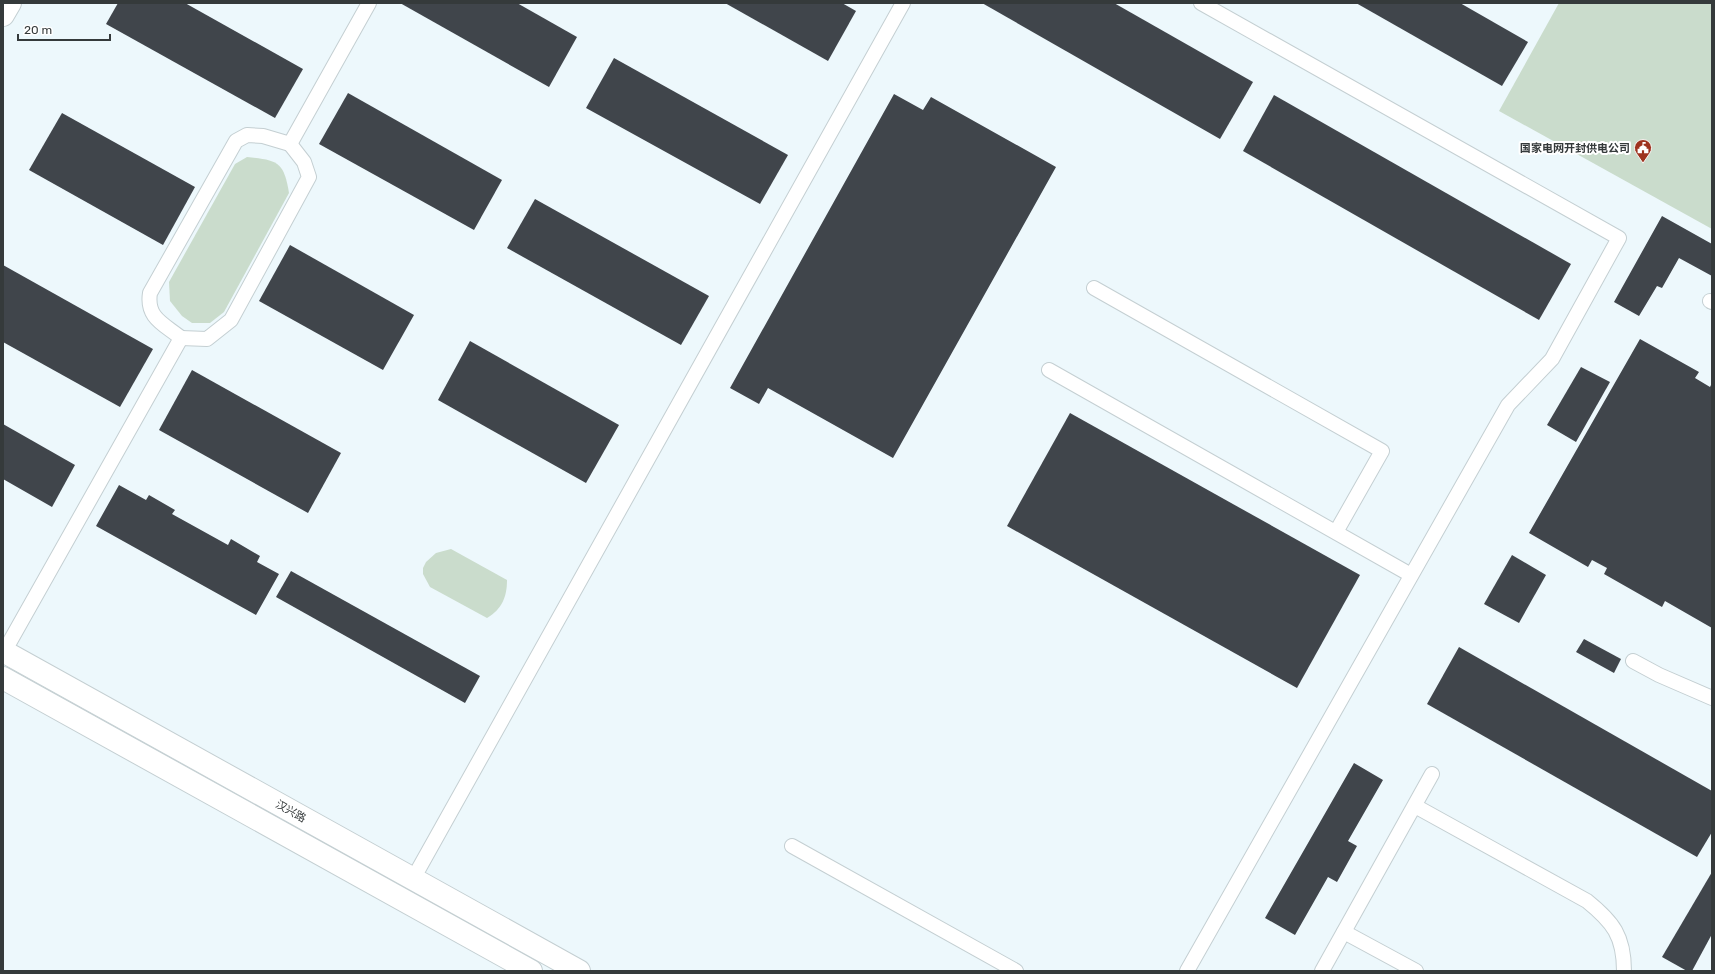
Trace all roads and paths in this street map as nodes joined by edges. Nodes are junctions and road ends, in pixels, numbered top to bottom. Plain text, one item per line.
1 (10, 3) edge
2 (369, 3) edge
3 (903, 3) edge
4 (1201, 3) edge
5 (3, 15) edge
6 (290, 144) junction
7 (1094, 288) dead end
8 (181, 338) junction
9 (1049, 370) dead end
10 (1336, 532) junction
11 (1412, 576) junction
12 (4, 651) edge
13 (1632, 661) dead end
14 (3, 678) edge
15 (1712, 698) edge
16 (1432, 774) dead end
17 (1415, 806) junction
18 (792, 846) dead end
19 (413, 879) junction
20 (1344, 932) junction
21 (531, 971) edge
22 (579, 971) edge
23 (1016, 971) edge
24 (1187, 971) edge
25 (1322, 971) edge
26 (1416, 971) edge
27 (1624, 971) edge

1 - 5 street
2 - 6 lane
3 - 19 lane
4 - 11 lane
6 - 8 lane
6 - 8 lane
7 - 10 lane
8 - 12 lane
9 - 10 lane
10 - 11 lane
11 - 24 lane
12 - 19 street, 汉兴路
13 - 15 lane
14 - 21 street
16 - 17 lane
17 - 20 lane
17 - 27 lane
18 - 23 lane
19 - 22 street, 汉兴路
20 - 25 lane
20 - 26 lane

